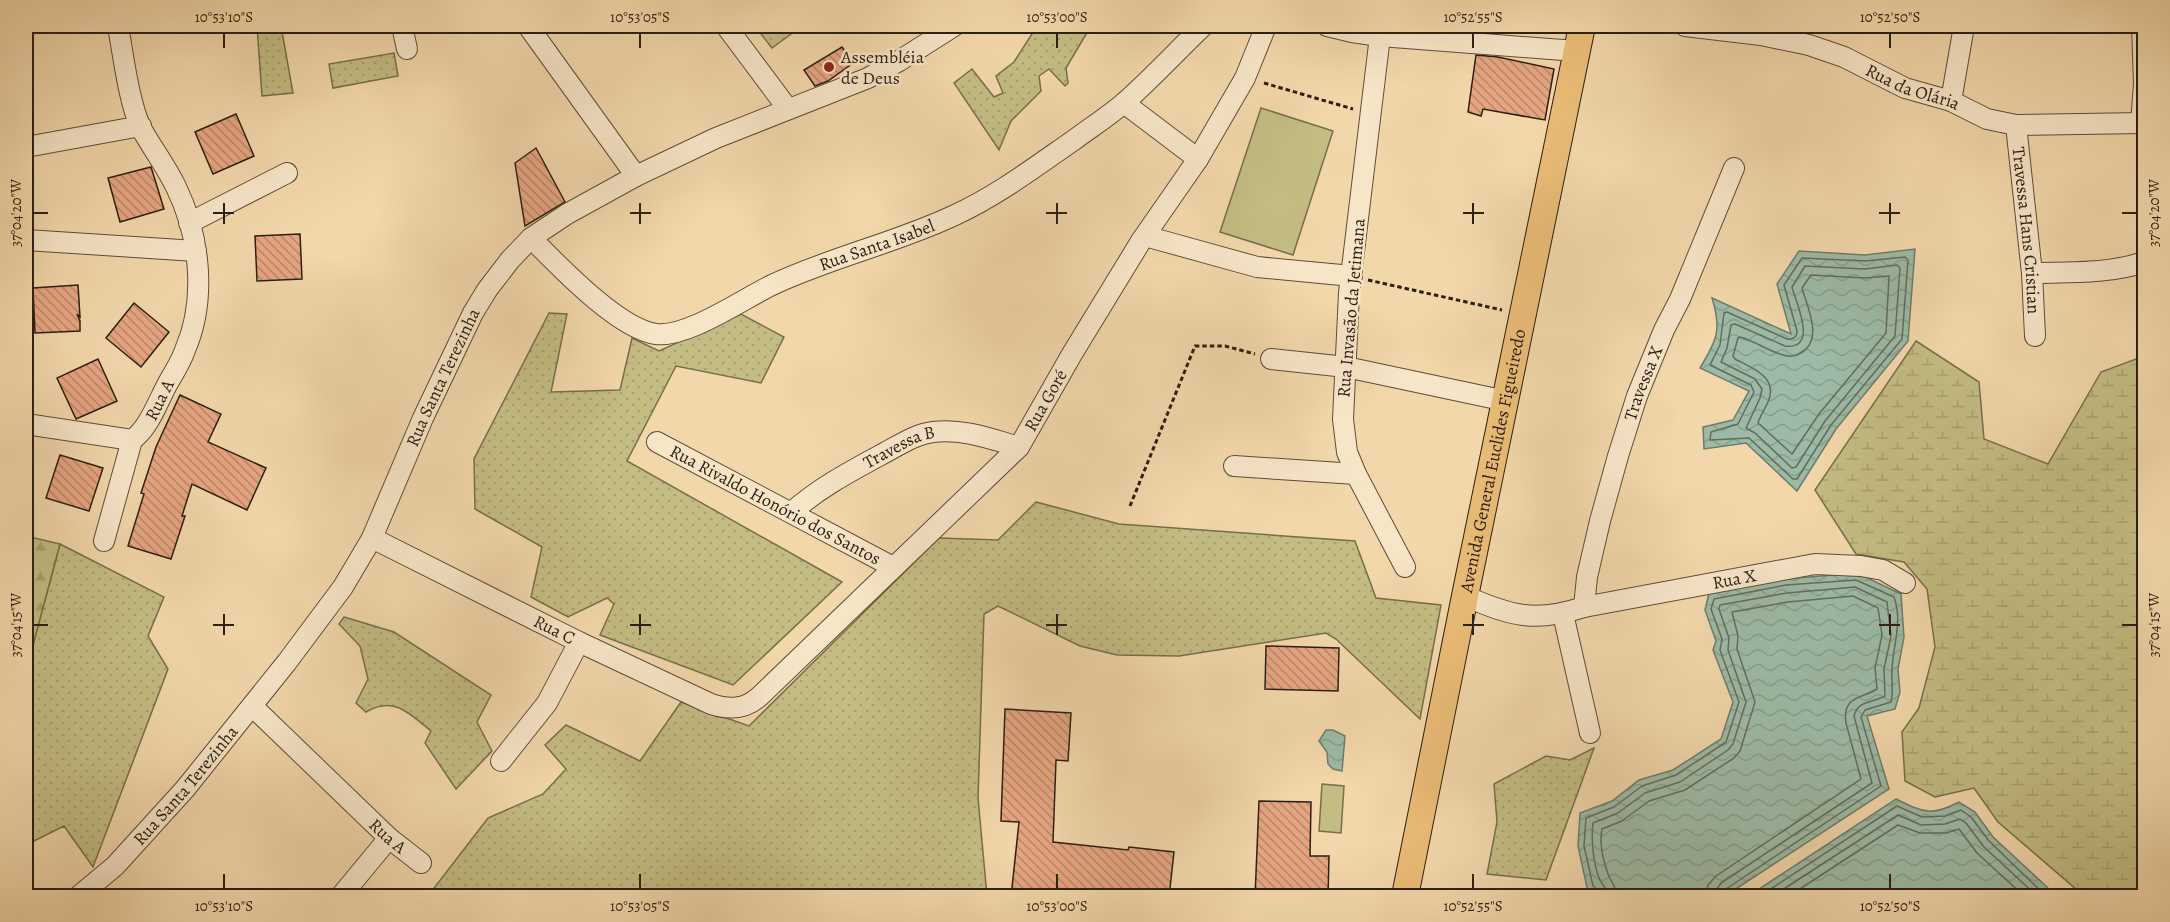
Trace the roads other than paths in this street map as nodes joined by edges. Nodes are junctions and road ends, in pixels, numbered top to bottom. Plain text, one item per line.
1 (118, 26) edge
2 (402, 26) edge
3 (528, 26) edge
4 (726, 26) edge
5 (954, 26) edge
6 (1203, 26) edge
7 (1266, 26) edge
8 (1327, 26) edge
9 (1582, 26) edge
10 (1685, 26) edge
11 (1964, 26) edge
12 (2142, 26) edge
13 (1353, 29) edge
14 (1380, 36) junction
15 (407, 49) dead end
16 (1576, 51) junction
17 (1951, 101) junction
18 (1124, 103) junction
19 (788, 109) junction
20 (2143, 123) edge
21 (2016, 125) junction
22 (141, 126) junction
23 (26, 147) edge
24 (1198, 159) junction
25 (1734, 168) dead end
26 (288, 173) dead end
27 (636, 176) junction
28 (189, 223) junction
29 (1145, 236) junction
30 (531, 238) junction
31 (26, 240) edge
32 (196, 251) junction
33 (2145, 262) edge
34 (2032, 273) junction
35 (1352, 276) junction
36 (2035, 336) dead end
37 (1271, 359) road end
38 (1346, 367) junction
39 (1506, 401) junction
40 (26, 424) edge
41 (132, 440) junction
42 (657, 442) dead end
43 (1019, 447) junction
44 (1234, 465) dead end
45 (1356, 474) junction
46 (792, 512) junction
47 (372, 538) junction
48 (104, 541) dead end
49 (893, 567) junction
50 (1405, 567) dead end
51 (1905, 584) dead end
52 (1465, 596) junction
53 (1584, 607) junction
54 (1563, 614) junction
55 (579, 642) junction
56 (252, 706) junction
57 (740, 707) joint
58 (1590, 733) dead end
59 (501, 761) dead end
60 (389, 838) junction
61 (421, 863) dead end
62 (81, 896) edge
63 (341, 897) edge
64 (1406, 897) edge

1 - 22 street, Rua A
2 - 15 street
3 - 27 street
4 - 19 street
5 - 19 street, Rua Santa Terezinha
6 - 18 street, Rua Santa Isabel
7 - 24 street, Rua Goré
8 - 13 street
9 - 16 main road, Avenida General Euclides Figueiredo
10 - 17 street, Rua da Olária
11 - 17 street
12 - 20 street
13 - 14 street
14 - 16 street
14 - 35 street, Rua Invasão da Jetimana
16 - 39 main road, Avenida General Euclides Figueiredo
17 - 21 street, Rua da Olária
18 - 24 street
18 - 30 street, Rua Santa Isabel
19 - 27 street, Rua Santa Terezinha
20 - 21 street, Rua da Olária
21 - 34 street, Travessa Hans Cristian
22 - 23 street
22 - 28 street, Rua A
24 - 29 street, Rua Goré
25 - 53 street, Travessa X
26 - 28 street
27 - 30 street, Rua Santa Terezinha
28 - 32 street, Rua A
29 - 35 street
29 - 43 street, Rua Goré
30 - 47 street, Rua Santa Terezinha
31 - 32 street
32 - 41 street, Rua A
33 - 34 street
34 - 36 street, Travessa Hans Cristian
35 - 38 street, Rua Invasão da Jetimana
37 - 38 street
38 - 39 street
38 - 45 street, Rua Invasão da Jetimana
39 - 52 main road, Avenida General Euclides Figueiredo
40 - 41 street
41 - 48 street
42 - 46 street, Rua Rivaldo Honório dos Santos
43 - 46 street, Travessa B
43 - 49 street, Rua Goré
44 - 45 street
45 - 50 street, Rua Invasão da Jetimana
46 - 49 street, Rua Rivaldo Honório dos Santos
47 - 55 street, Rua C
47 - 56 street, Rua Santa Terezinha
49 - 57 street, Rua Goré
51 - 53 street, Rua X
52 - 54 street, Rua X
52 - 64 main road, Avenida General Euclides Figueiredo
53 - 54 street, Rua X
54 - 58 street
55 - 57 street, Rua C
55 - 59 street
56 - 60 street, Rua A
56 - 62 street, Rua Santa Terezinha
60 - 61 street, Rua A
60 - 63 street

